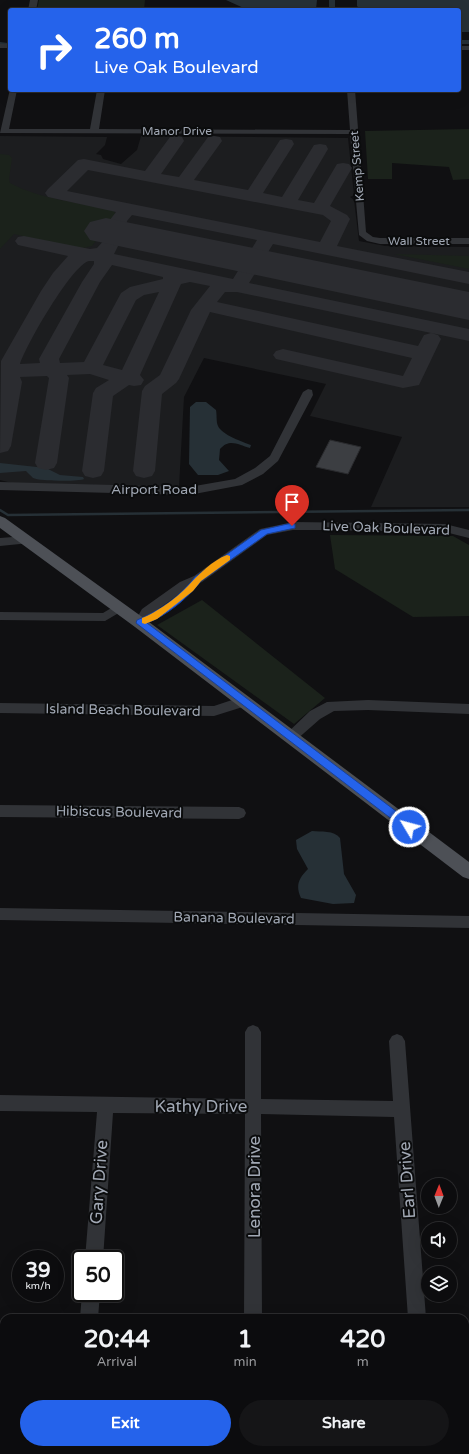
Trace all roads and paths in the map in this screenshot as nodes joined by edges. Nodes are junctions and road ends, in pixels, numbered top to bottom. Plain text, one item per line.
1 (12, 92) edge
2 (101, 92) edge
3 (351, 92) edge
4 (2, 131) edge
5 (94, 131) junction
6 (354, 132) junction
7 (370, 239) joint
8 (469, 241) edge
9 (308, 392) dead end
10 (0, 486) edge
11 (0, 521) edge
12 (469, 534) edge
13 (26, 540) junction
14 (0, 542) edge
15 (118, 608) junction
16 (0, 616) edge
17 (140, 623) junction
18 (244, 701) junction
19 (0, 708) edge
20 (469, 709) edge
21 (290, 736) junction
22 (0, 811) edge
23 (239, 813) dead end
24 (469, 872) edge
25 (0, 914) edge
26 (469, 922) edge
27 (253, 1032) dead end
28 (397, 1041) dead end
29 (0, 1103) edge
30 (105, 1106) junction
31 (254, 1106) junction
32 (402, 1108) junction
33 (95, 1250) edge
34 (90, 1302) edge
35 (89, 1314) edge
36 (253, 1314) edge
37 (417, 1314) edge

1 - 4 street
2 - 5 street
3 - 6 street, Kemp Street
4 - 5 street, Manor Drive
5 - 6 street, Manor Drive
6 - 7 street, Kemp Street
7 - 8 street, Wall Street
9 - 10 street, Airport Road
11 - 13 main road
12 - 17 street, Live Oak Boulevard
13 - 14 street
13 - 15 main road
15 - 16 street
15 - 17 main road
17 - 18 main road
18 - 19 street, Island Beach Boulevard
18 - 21 main road
20 - 21 street
21 - 24 main road
22 - 23 street, Hibiscus Boulevard
25 - 26 street, Banana Boulevard
27 - 31 street, Lenora Drive
28 - 32 street, Earl Drive
29 - 30 street, Kathy Drive
30 - 31 street, Kathy Drive
30 - 33 street, Gary Drive
31 - 32 street, Kathy Drive
31 - 36 street, Lenora Drive
32 - 37 street, Earl Drive
34 - 35 street

